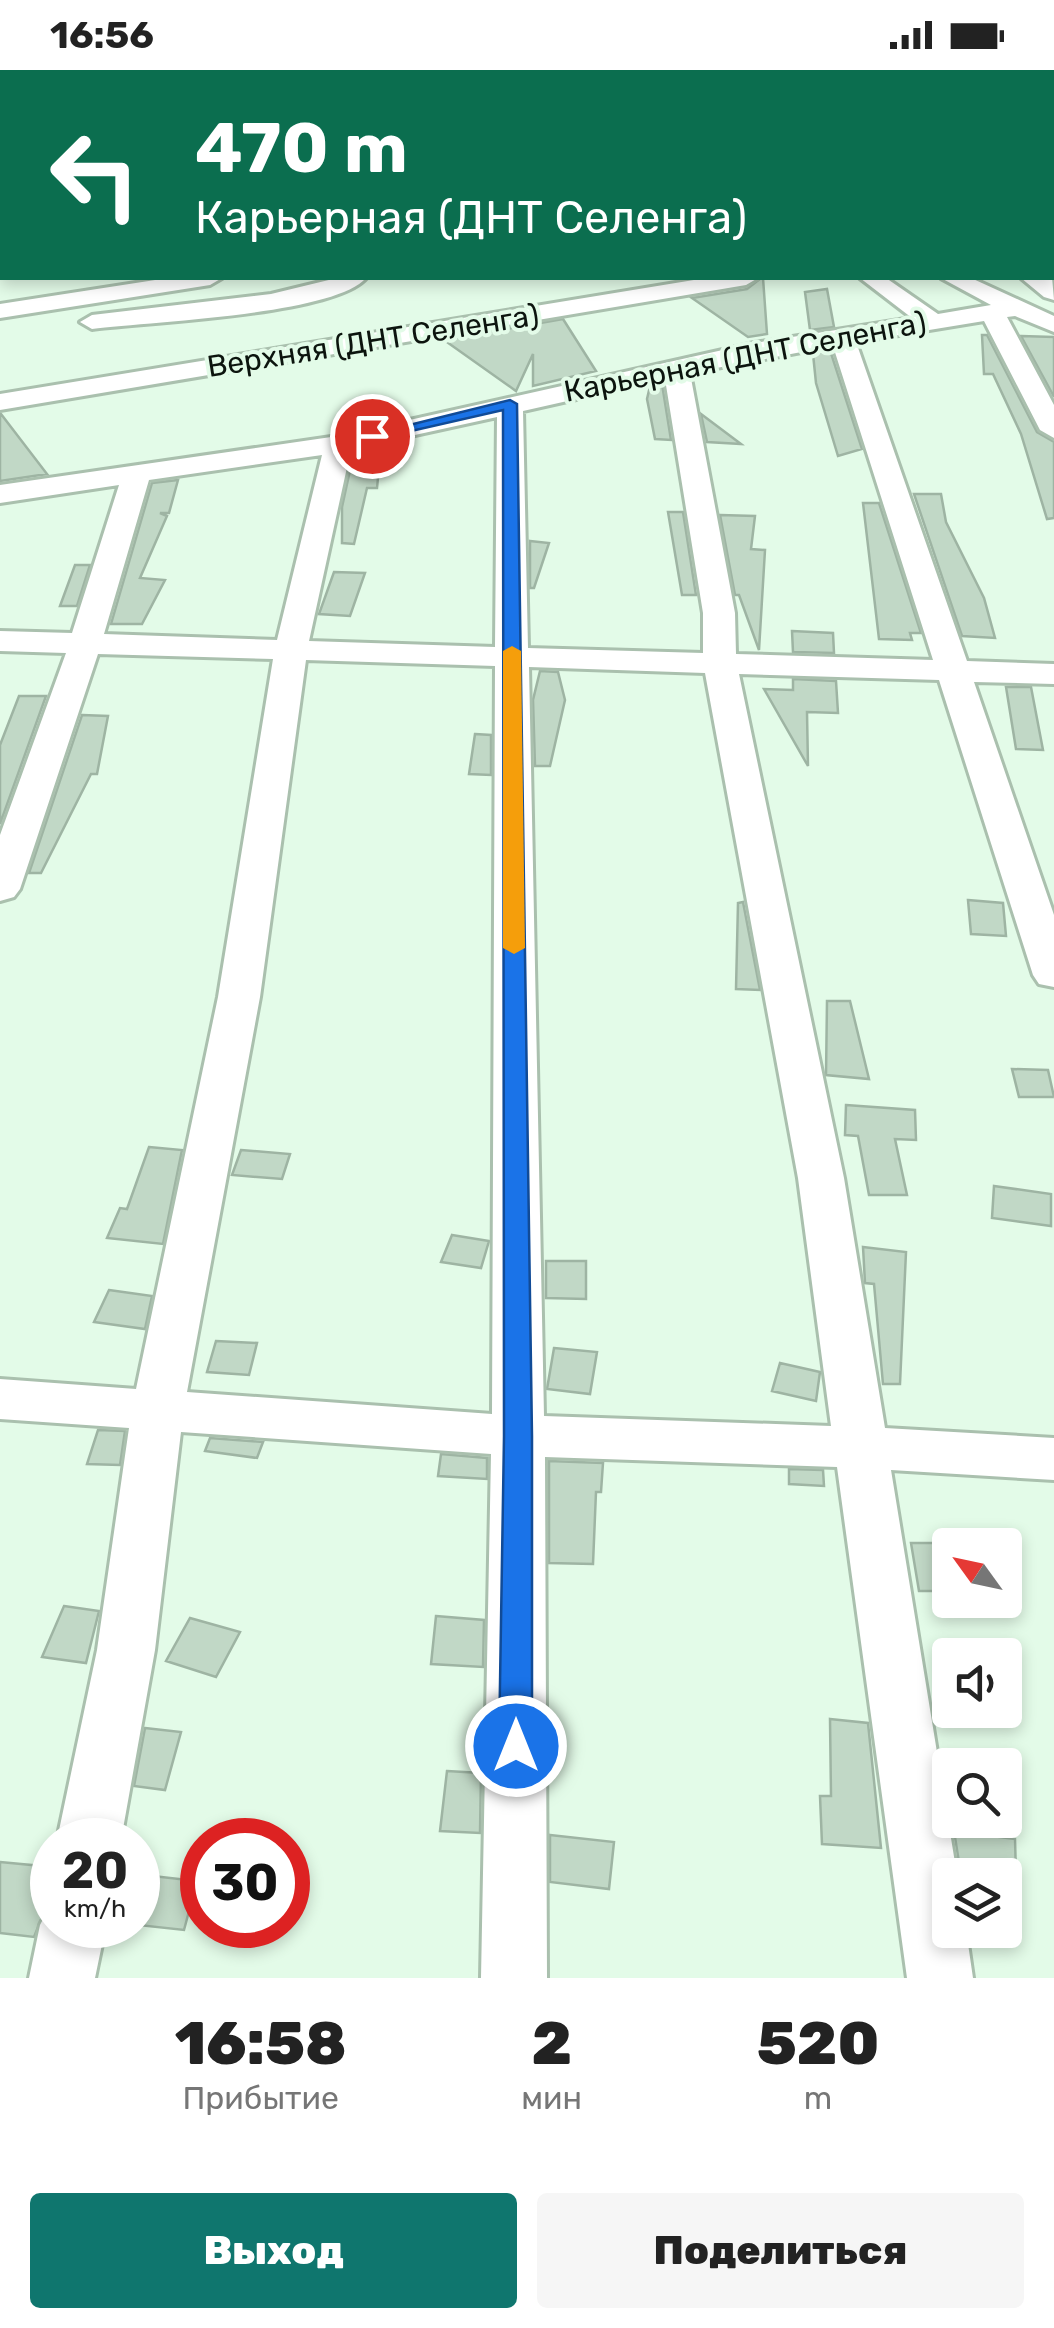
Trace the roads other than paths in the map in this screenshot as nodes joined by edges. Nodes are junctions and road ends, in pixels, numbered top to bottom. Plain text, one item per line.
1 (38, 280) edge
2 (197, 280) edge
3 (351, 280) edge
4 (734, 280) edge
5 (874, 280) edge
6 (956, 280) edge
7 (71, 300) junction
8 (1006, 310) junction
9 (0, 311) edge
10 (932, 320) junction
11 (92, 322) junction
12 (1054, 326) edge
13 (842, 336) junction
14 (676, 368) junction
15 (146, 378) junction
16 (0, 402) edge
17 (510, 404) junction
18 (1054, 430) edge
19 (338, 444) junction
20 (137, 474) junction
21 (0, 494) edge
22 (0, 642) edge
23 (86, 645) junction
24 (292, 648) junction
25 (512, 656) junction
26 (720, 663) junction
27 (953, 671) junction
28 (1054, 674) edge
29 (0, 889) edge
30 (1054, 975) edge
31 (0, 1399) edge
32 (158, 1408) junction
33 (518, 1436) junction
34 (859, 1447) junction
35 (1054, 1459) edge
36 (93, 1818) edge
37 (68, 1948) edge
38 (62, 1978) edge
39 (514, 1978) edge
40 (940, 1978) edge

1 - 7 street
2 - 7 street
3 - 11 street
4 - 15 street, Верхняя (ДНТ Селенга)
5 - 10 street
6 - 8 street
7 - 9 street
7 - 11 street
8 - 10 street, Карьерная (ДНТ Селенга)
8 - 12 street
8 - 18 street
10 - 13 street, Карьерная (ДНТ Селенга)
11 - 15 street
13 - 14 street, Карьерная (ДНТ Селенга)
13 - 27 street
14 - 17 street, Карьерная (ДНТ Селенга)
14 - 26 street
15 - 16 street, Верхняя (ДНТ Селенга)
17 - 19 street, Карьерная (ДНТ Селенга)
17 - 25 street
19 - 20 street, Карьерная (ДНТ Селенга)
19 - 24 street
20 - 21 street, Карьерная (ДНТ Селенга)
20 - 23 street
22 - 23 street
23 - 24 street
23 - 29 street
24 - 25 street
24 - 32 street
25 - 26 street
25 - 33 street
26 - 27 street
26 - 34 street
27 - 28 street
27 - 30 street
31 - 32 street
32 - 33 street
32 - 36 street
33 - 34 street
33 - 39 street
34 - 35 street
34 - 40 street
37 - 38 street

